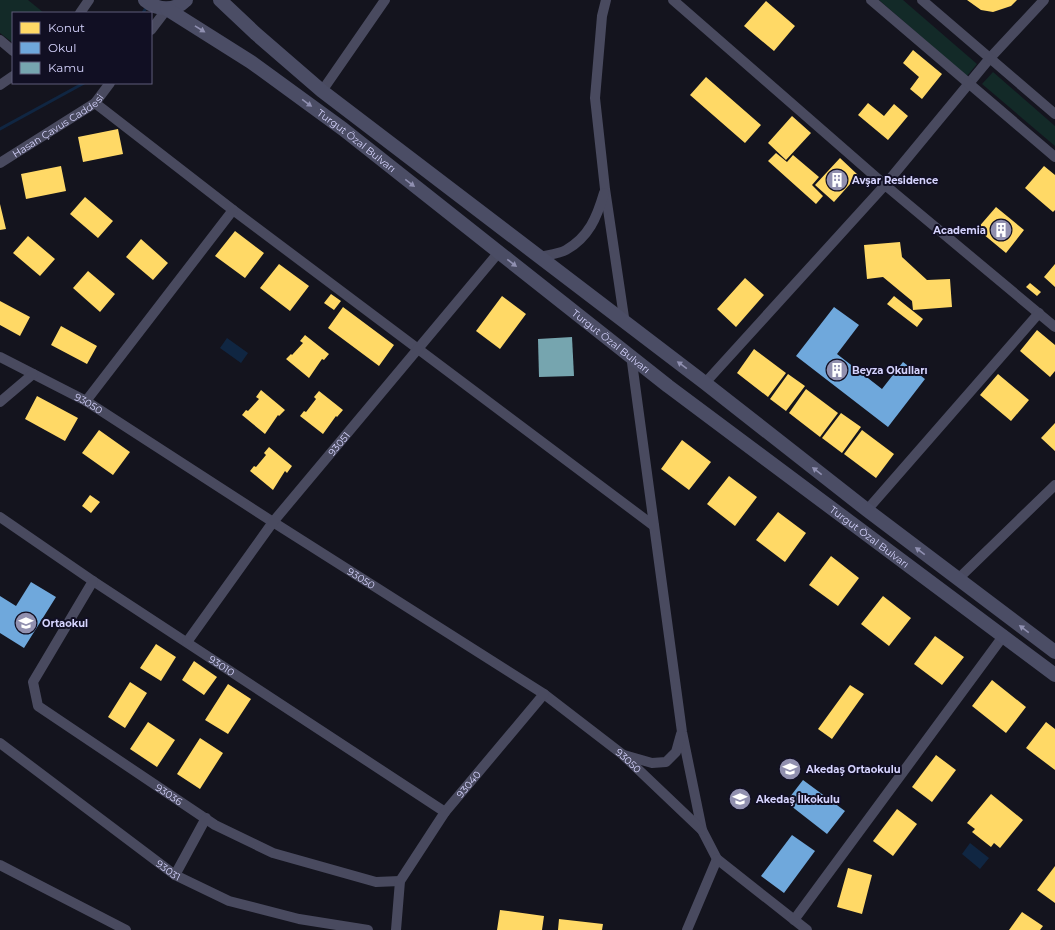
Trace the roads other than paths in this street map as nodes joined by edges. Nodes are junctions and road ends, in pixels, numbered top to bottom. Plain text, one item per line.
1 (89, 0) edge
2 (145, 0) edge
3 (186, 0) edge
4 (220, 0) edge
5 (385, 0) edge
6 (606, 0) edge
7 (673, 0) edge
8 (871, 0) edge
9 (922, 0) edge
10 (1044, 0) edge
11 (167, 9) junction
12 (81, 12) edge
13 (152, 29) edge
14 (0, 40) edge
15 (12, 50) edge
16 (990, 58) junction
17 (12, 77) edge
18 (109, 84) edge
19 (969, 84) junction
20 (0, 85) edge
21 (322, 92) junction
22 (95, 103) junction
23 (1055, 114) edge
24 (1055, 157) edge
25 (0, 163) edge
26 (884, 185) junction
27 (605, 189) junction
28 (234, 210) junction
29 (499, 252) junction
30 (539, 257) junction
31 (1039, 313) junction
32 (626, 324) junction
33 (1055, 326) edge
34 (417, 349) junction
35 (631, 355) junction
36 (0, 357) edge
37 (33, 374) junction
38 (705, 382) junction
39 (86, 401) junction
40 (0, 402) edge
41 (1055, 485) edge
42 (867, 510) junction
43 (0, 517) edge
44 (273, 522) junction
45 (654, 526) junction
46 (958, 579) junction
47 (93, 581) junction
48 (1004, 636) junction
49 (187, 642) junction
50 (1055, 652) edge
51 (1055, 676) edge
52 (544, 694) junction
53 (682, 732) junction
54 (0, 743) edge
55 (622, 754) junction
56 (445, 812) junction
57 (206, 818) junction
58 (702, 830) junction
59 (717, 859) junction
60 (0, 864) edge
61 (175, 875) junction
62 (400, 881) junction
63 (794, 920) junction
64 (126, 930) edge
65 (368, 930) edge
66 (396, 930) edge
67 (687, 930) edge
68 (807, 930) edge

1 - 12 street
2 - 11 main road, Turgut Özal Bulvarı
3 - 11 main road
4 - 21 main road, Turgut Özal Bulvarı
5 - 21 street
6 - 27 street
7 - 26 street
8 - 19 street
9 - 16 street
10 - 16 street
11 - 13 street
11 -> 29 main road, Turgut Özal Bulvarı
14 - 15 street
16 - 19 street
16 - 23 street
17 - 20 street
18 - 22 street, Hasan Çavus Caddesi
19 - 24 street
19 - 26 street
21 - 30 main road, Turgut Özal Bulvarı
22 - 25 street, Hasan Çavus Caddesi
22 - 28 street
26 - 31 street
26 - 38 street
27 - 30 street
27 - 32 street
28 - 34 street
28 - 39 street
29 - 34 street, 93051
29 -> 35 main road, Turgut Özal Bulvarı
30 - 32 main road, Turgut Özal Bulvarı
31 - 33 street
31 - 42 street
38 -> 32 main road, Turgut Özal Bulvarı
34 - 44 street, 93051
34 - 45 street
35 - 45 street
35 - 48 main road, Turgut Özal Bulvarı
36 - 37 street, 93050
37 - 39 street, 93050
37 - 40 street
42 -> 38 main road, Turgut Özal Bulvarı
39 - 44 street, 93050
41 - 46 street
46 -> 42 main road, Turgut Özal Bulvarı
43 - 47 street, 93010
44 - 49 street, 93051
44 - 52 street, 93050
45 - 53 street
50 -> 46 main road, Turgut Özal Bulvarı
47 - 49 street, 93010
47 - 57 street, 93036
48 - 51 main road, Turgut Özal Bulvarı
48 - 63 street
49 - 56 street, 93010
52 - 55 street, 93050
52 - 56 street, 93040
53 - 55 street
53 - 58 street
54 - 61 street, 93031
55 - 58 street, 93050
56 - 62 street, 93040
57 - 61 street
57 - 62 street, 93036
58 - 59 street
59 - 63 street
59 - 67 street
60 - 64 street
61 - 65 street, 93031
62 - 66 street
63 - 68 street

